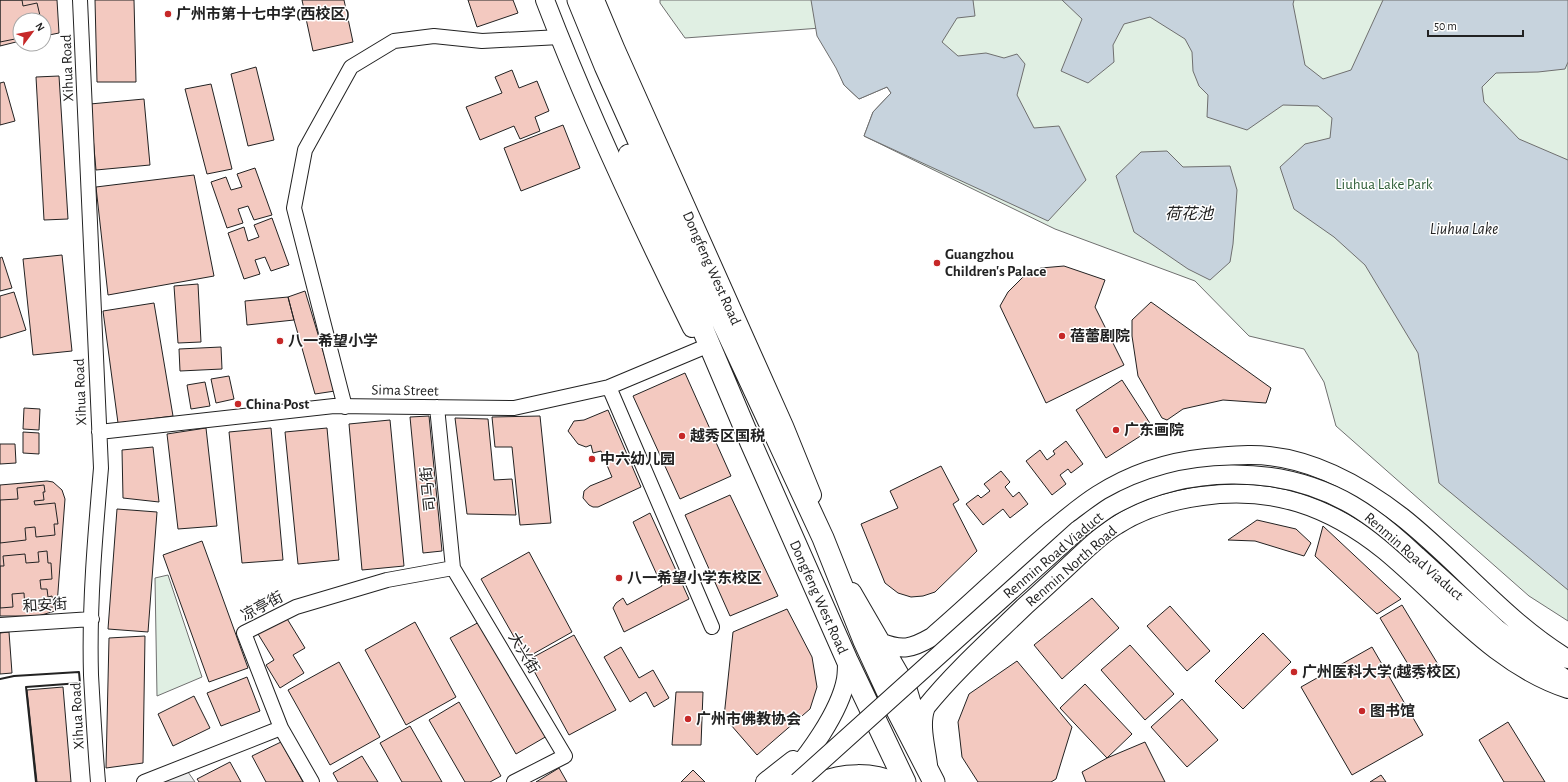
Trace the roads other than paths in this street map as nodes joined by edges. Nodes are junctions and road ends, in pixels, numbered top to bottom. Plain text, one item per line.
1 (80, 0) edge
2 (546, 0) edge
3 (563, 0) edge
4 (578, 0) edge
5 (595, 0) edge
6 (560, 37) junction
7 (612, 100) junction
8 (702, 348) junction
9 (609, 386) junction
10 (345, 407) junction
11 (437, 407) junction
12 (736, 410) junction
13 (99, 432) junction
14 (823, 538) junction
15 (453, 568) junction
16 (964, 610) junction
17 (92, 619) junction
18 (0, 626) edge
19 (712, 627) dead end
20 (880, 642) junction
21 (982, 647) junction
22 (1527, 652) junction
23 (1568, 659) edge
24 (847, 660) junction
25 (1568, 666) edge
26 (1568, 681) edge
27 (1568, 689) edge
28 (281, 728) junction
29 (807, 755) junction
30 (931, 777) edge
31 (832, 780) edge
32 (98, 782) edge
33 (144, 782) edge
34 (312, 782) edge
35 (514, 782) edge
36 (765, 782) edge
37 (784, 782) edge
38 (798, 782) edge
39 (895, 782) edge
40 (905, 782) edge

1 - 13 street, Xihua Road
2 - 6 main road, Dongfeng West Road
3 - 7 highway
4 - 7 highway
5 - 14 main road, Dongfeng West Road
6 - 8 main road, Dongfeng West Road
6 - 10 street
7 - 12 highway, Dongfeng West Road
7 - 14 highway, Dongfeng West Road
8 - 9 street, Sima Street
8 - 12 main road, Dongfeng West Road
9 - 11 street, Sima Street
9 - 19 street
10 - 11 street, Sima Street
10 - 13 street, Sima Street
11 - 15 street, 司马街
12 - 24 highway, Dongfeng West Road
13 - 17 street, Xihua Road
14 - 20 main road
14 - 30 highway, Dongfeng West Road
15 - 28 street, 凉亭街
15 - 35 street, 大兴街
16 - 20 main road
16 - 21 main road
16 - 23 main road
17 - 18 street, 和安街
17 - 32 street, Xihua Road
20 - 30 main road
21 - 27 main road, Renmin North Road
21 - 30 main road, Renmin North Road
22 - 25 main road
22 - 26 main road, Renmin Road Viaduct
22 - 38 main road, Renmin Road Viaduct, bridge
24 - 29 main road
24 - 40 highway, Dongfeng West Road
28 - 33 street
28 - 34 street, 凉亭街
29 - 31 main road
29 - 36 main road
29 - 37 main road
31 - 39 main road

